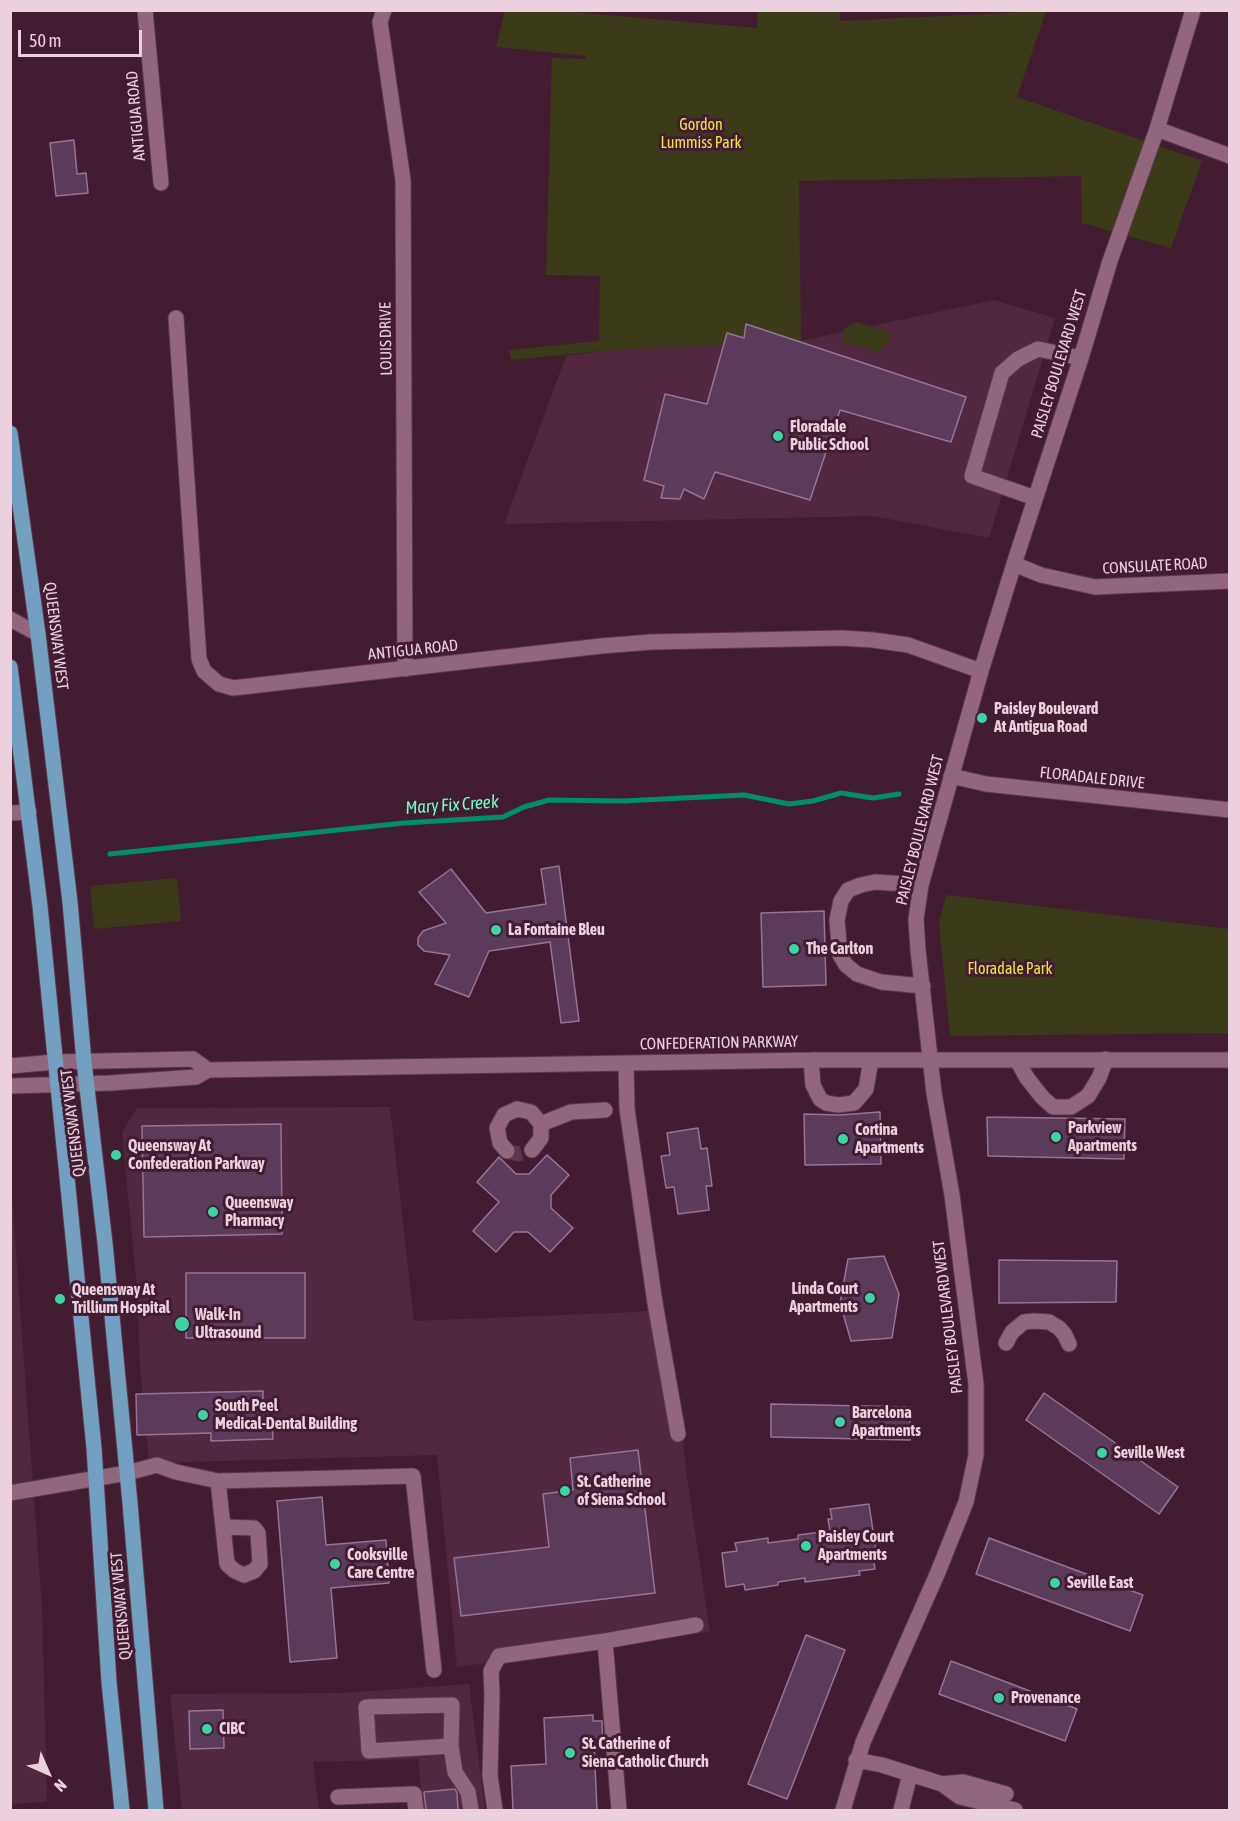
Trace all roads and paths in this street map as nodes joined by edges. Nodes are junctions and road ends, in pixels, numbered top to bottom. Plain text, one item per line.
1 (145, 10) edge
2 (384, 10) edge
3 (1193, 10) edge
4 (1157, 129) junction
5 (1230, 156) edge
6 (161, 183) dead end
7 (176, 318) dead end
8 (1081, 358) junction
9 (10, 434) edge
10 (1035, 498) junction
11 (1014, 564) junction
12 (1230, 581) edge
13 (10, 619) edge
14 (38, 634) junction
15 (10, 667) edge
16 (405, 669) junction
17 (981, 671) junction
18 (951, 776) junction
19 (1230, 810) edge
20 (29, 812) junction
21 (10, 813) edge
22 (921, 885) junction
23 (922, 986) junction
24 (1106, 1059) junction
25 (811, 1060) junction
26 (871, 1060) junction
27 (931, 1060) junction
28 (1017, 1060) junction
29 (1230, 1060) edge
30 (55, 1062) junction
31 (84, 1062) junction
32 (626, 1063) junction
33 (10, 1066) edge
34 (208, 1070) junction
35 (87, 1084) junction
36 (58, 1085) junction
37 (10, 1086) edge
38 (605, 1110) dead end
39 (541, 1124) junction
40 (532, 1150) dead end
41 (507, 1151) dead end
42 (1006, 1343) dead end
43 (1069, 1344) dead end
44 (678, 1434) dead end
45 (127, 1473) junction
46 (96, 1478) junction
47 (218, 1480) junction
48 (11, 1490) edge
49 (223, 1527) dead end
50 (696, 1624) dead end
51 (605, 1641) junction
52 (434, 1670) dead end
53 (451, 1746) junction
54 (856, 1760) junction
55 (910, 1774) junction
56 (942, 1784) junction
57 (1006, 1794) dead end
58 (338, 1797) dead end
59 (122, 1810) edge
60 (156, 1810) edge
61 (416, 1810) edge
62 (471, 1810) edge
63 (495, 1810) edge
64 (619, 1810) edge
65 (843, 1810) edge
66 (901, 1810) edge
67 (1015, 1810) edge

1 - 6 street, ANTIGUA ROAD
2 - 16 street, LOUIS DRIVE
3 - 4 street, PAISLEY BOULEVARD WEST
4 - 5 street
4 - 8 street, PAISLEY BOULEVARD WEST
7 - 16 street, ANTIGUA ROAD
8 - 10 street, PAISLEY BOULEVARD WEST
8 - 10 street
9 - 14 main road, QUEENSWAY WEST
10 - 11 street, PAISLEY BOULEVARD WEST
11 - 12 street, CONSULATE ROAD
11 - 17 street, PAISLEY BOULEVARD WEST
13 - 14 street
14 - 31 main road, QUEENSWAY WEST
15 - 20 main road, QUEENSWAY WEST
16 - 17 street, ANTIGUA ROAD
17 - 18 street, PAISLEY BOULEVARD WEST
18 - 19 street, FLORADALE DRIVE
18 - 22 street, PAISLEY BOULEVARD WEST
20 - 21 street
20 - 30 main road, QUEENSWAY WEST
22 - 23 street, PAISLEY BOULEVARD WEST
22 - 23 street
23 - 27 street, PAISLEY BOULEVARD WEST
24 - 28 street, CONFEDERATION PARKWAY
24 - 28 street
24 - 29 street, CONFEDERATION PARKWAY
25 - 26 street, CONFEDERATION PARKWAY
25 - 26 street
25 - 32 street, CONFEDERATION PARKWAY
26 - 27 street, CONFEDERATION PARKWAY
27 - 28 street, CONFEDERATION PARKWAY
27 - 54 street, PAISLEY BOULEVARD WEST
30 - 31 street, CONFEDERATION PARKWAY
30 - 33 street, CONFEDERATION PARKWAY
30 - 36 main road, QUEENSWAY WEST
31 - 34 street, CONFEDERATION PARKWAY
31 - 35 main road, QUEENSWAY WEST
32 - 34 street, CONFEDERATION PARKWAY
32 - 44 street
34 - 35 street, CONFEDERATION PARKWAY
35 - 36 street, CONFEDERATION PARKWAY
35 - 45 main road, QUEENSWAY WEST
36 - 37 street, CONFEDERATION PARKWAY
36 - 46 main road, QUEENSWAY WEST
38 - 39 street
39 - 40 street
39 - 41 street
42 - 43 street
45 - 46 street
45 - 47 street
45 - 60 main road, QUEENSWAY WEST
46 - 48 street
46 - 59 main road, QUEENSWAY WEST
47 - 49 street
47 - 52 street
50 - 51 street
51 - 63 street
51 - 64 street
53 - 53 street
53 - 62 street
54 - 55 street
54 - 65 street, PAISLEY BOULEVARD WEST
55 - 56 street
55 - 66 street
56 - 57 street
56 - 67 street
58 - 61 street

